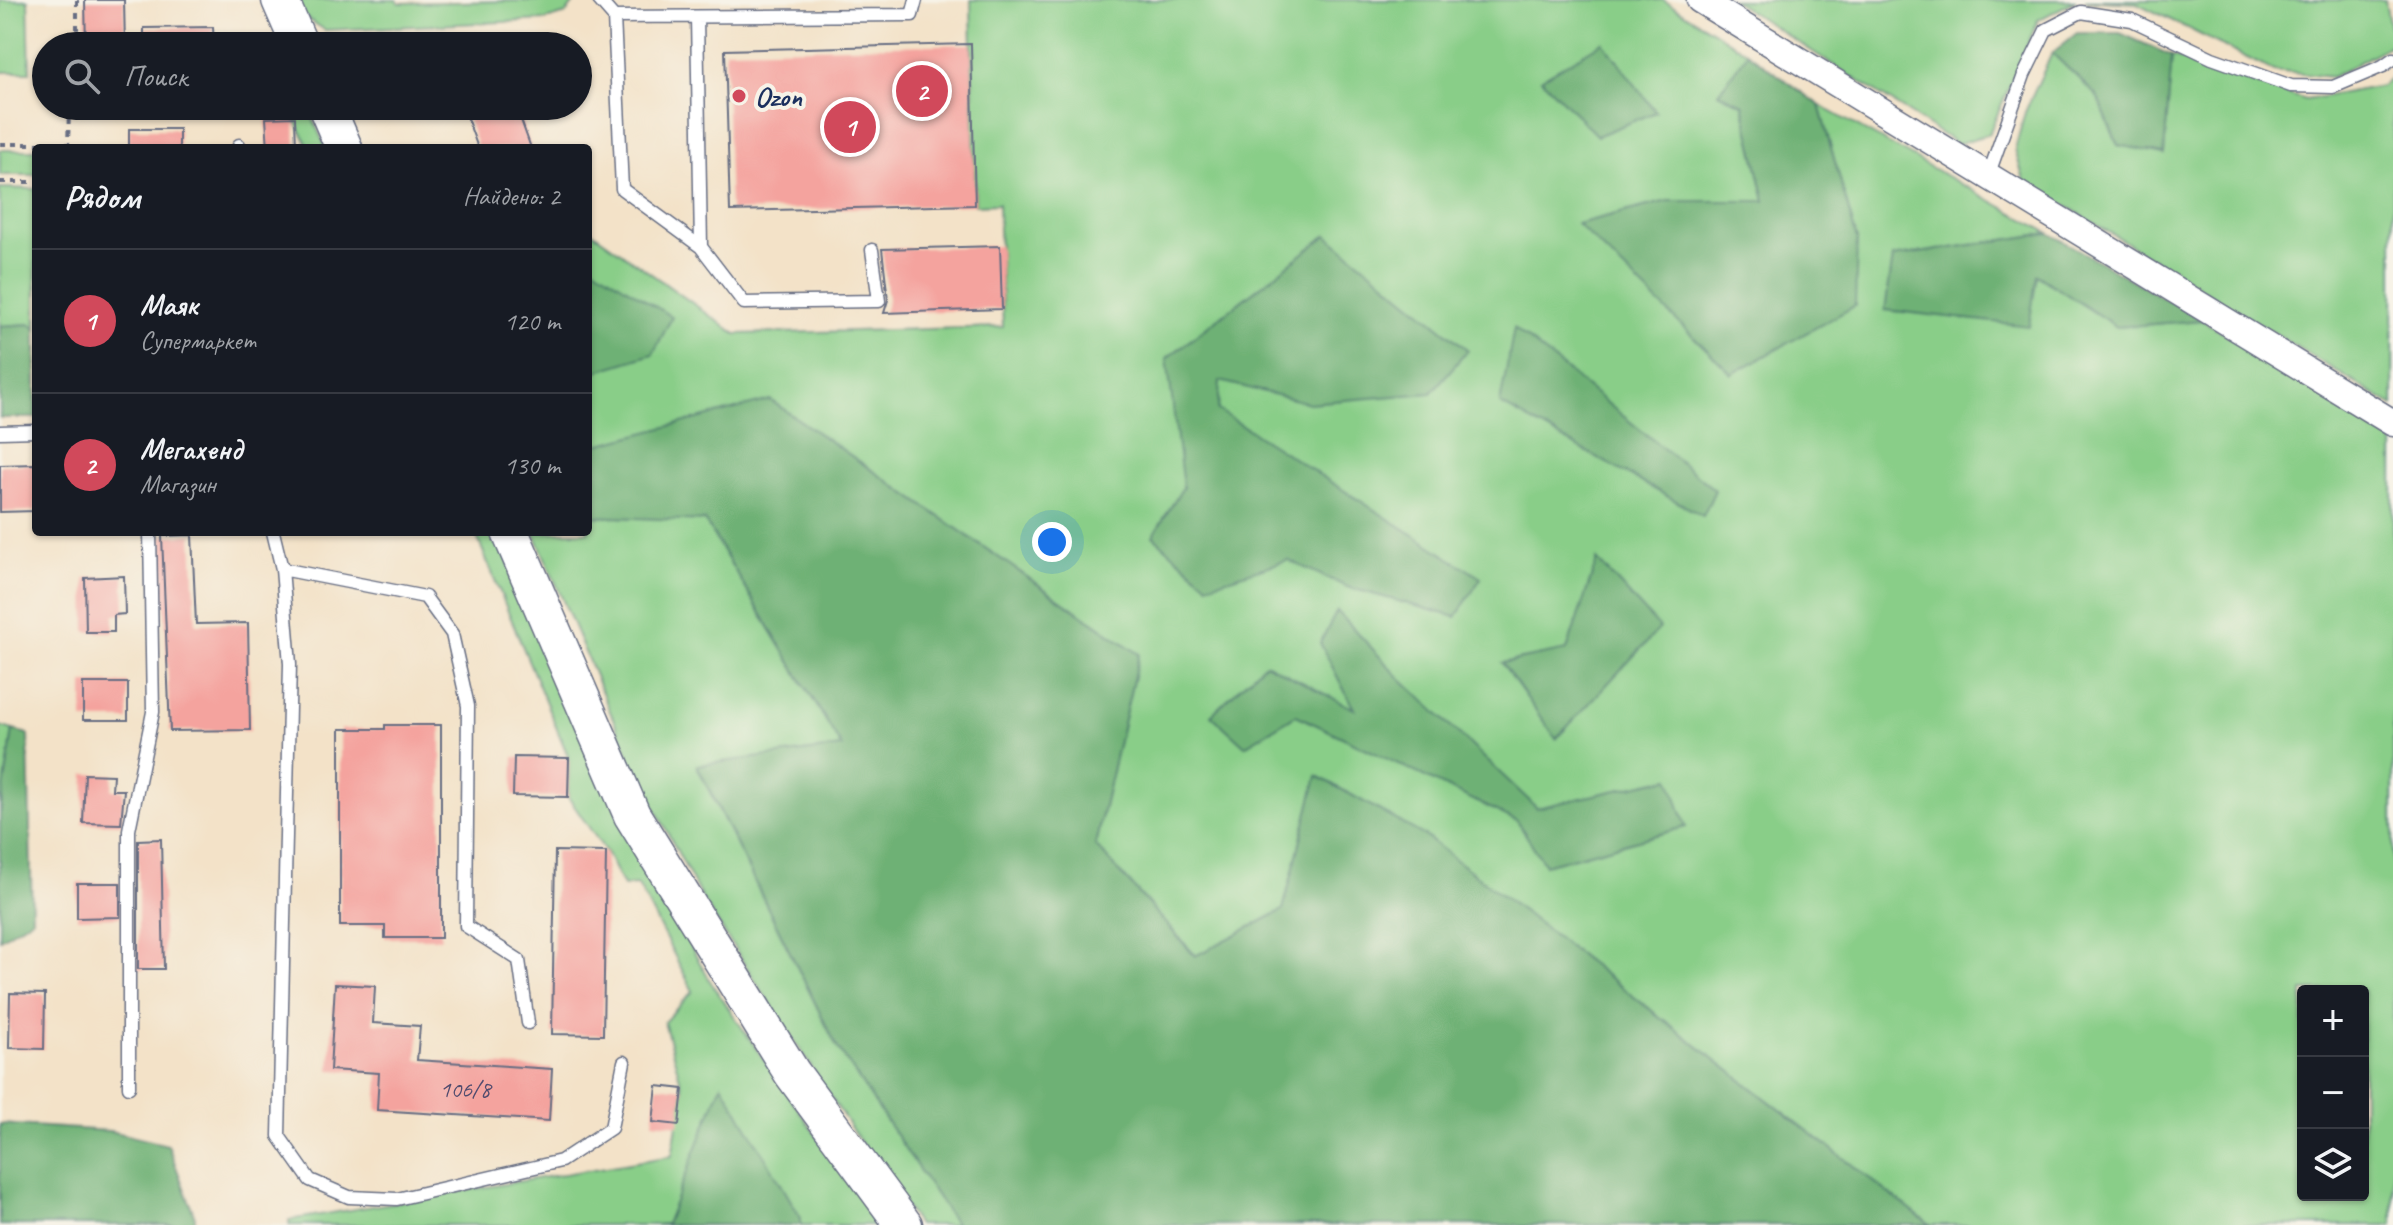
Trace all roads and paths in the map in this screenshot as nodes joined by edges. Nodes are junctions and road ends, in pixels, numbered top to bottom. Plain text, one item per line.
1 (77, 0) edge
2 (280, 0) edge
3 (599, 0) edge
4 (916, 0) edge
5 (1700, 0) edge
6 (614, 17) junction
7 (697, 17) junction
8 (77, 32) edge
9 (294, 32) edge
10 (2393, 59) edge
11 (69, 120) edge
12 (332, 120) edge
13 (0, 144) edge
14 (32, 144) edge
15 (32, 144) edge
16 (57, 144) edge
17 (68, 144) edge
18 (342, 144) edge
19 (1988, 176) junction
20 (0, 182) edge
21 (32, 182) edge
22 (701, 247) junction
23 (872, 250) dead end
24 (2393, 423) edge
25 (32, 431) edge
26 (0, 432) edge
27 (150, 536) edge
28 (274, 536) edge
29 (512, 536) edge
30 (282, 569) junction
31 (528, 1023) dead end
32 (624, 1062) dead end
33 (129, 1087) dead end
34 (904, 1225) edge

1 - 8 path
2 - 9 street
3 - 6 lane
4 - 7 lane
5 - 19 street
6 - 7 lane
6 - 22 lane
7 - 22 lane
10 - 19 lane
11 - 17 path
12 - 18 street
13 - 14 path
15 - 16 path
19 - 24 street
20 - 21 path
22 - 23 lane
25 - 26 lane
27 - 33 lane
28 - 30 lane
29 - 34 street
30 - 31 lane
30 - 32 lane

